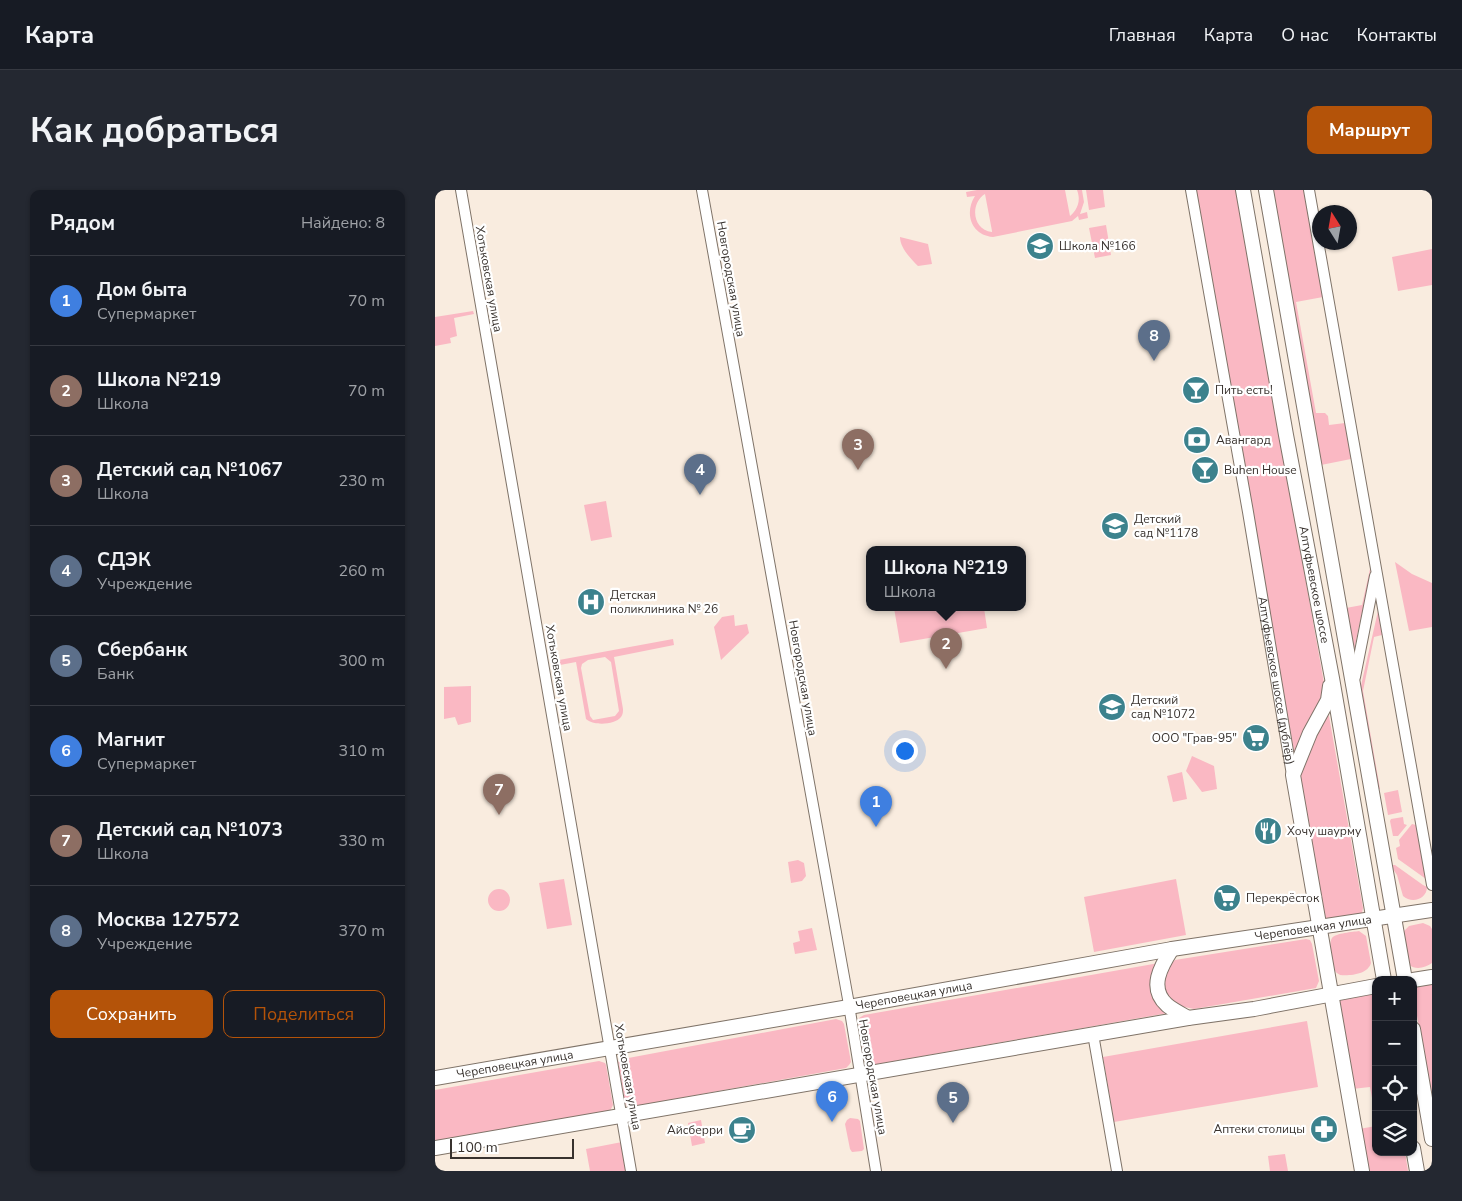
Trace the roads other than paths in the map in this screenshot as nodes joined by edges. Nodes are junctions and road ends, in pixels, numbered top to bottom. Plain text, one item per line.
1 (461, 190) edge
2 (702, 190) edge
3 (1191, 190) edge
4 (1243, 190) edge
5 (1266, 190) edge
6 (1309, 190) edge
7 (1377, 569) junction
8 (1332, 678) junction
9 (1353, 686) junction
10 (1293, 775) junction
11 (1432, 885) edge
12 (1432, 910) edge
13 (1394, 916) junction
14 (1374, 920) junction
15 (1319, 927) junction
16 (1172, 949) junction
17 (1383, 976) edge
18 (1404, 976) edge
19 (1432, 977) edge
20 (1417, 979) edge
21 (1372, 987) edge
22 (1331, 994) junction
23 (849, 1007) junction
24 (1188, 1018) junction
25 (1093, 1034) junction
26 (610, 1047) junction
27 (1417, 1052) edge
28 (861, 1075) junction
29 (435, 1078) edge
30 (622, 1116) junction
31 (1432, 1139) edge
32 (435, 1148) edge
33 (1414, 1156) edge
34 (631, 1171) edge
35 (876, 1171) edge
36 (1117, 1171) edge
37 (1362, 1171) edge
38 (1417, 1171) edge

1 - 26 street, Хотьковская улица
2 - 23 street, Новгородская улица
3 - 10 street, Алтуфьевское шоссе (дублёр)
4 - 8 main road, Алтуфьевское шоссе
5 - 9 main road, Алтуфьевское шоссе
6 - 7 street
7 - 9 street
7 - 11 street
8 - 10 main road
8 - 14 main road, Алтуфьевское шоссе
9 - 13 main road, Алтуфьевское шоссе
10 - 15 main road, Алтуфьевское шоссе (дублёр)
12 - 13 main road, Череповецкая улица
13 - 14 main road, Череповецкая улица
13 - 18 main road, Алтуфьевское шоссе
14 - 15 main road, Череповецкая улица
14 - 17 main road, Алтуфьевское шоссе
15 - 16 main road, Череповецкая улица
15 - 22 main road, Алтуфьевское шоссе (дублёр)
16 - 23 main road, Череповецкая улица
16 - 24 main road
19 - 20 main road
21 - 22 main road
22 - 24 main road
22 - 37 main road, Алтуфьевское шоссе (дублёр)
23 - 26 main road, Череповецкая улица
23 - 28 street, Новгородская улица
24 - 25 main road
25 - 28 main road
25 - 36 street
26 - 29 main road, Череповецкая улица
26 - 30 street, Хотьковская улица
27 - 31 main road
28 - 30 main road
28 - 35 street, Новгородская улица
30 - 32 main road
30 - 34 street, Хотьковская улица
33 - 38 main road

